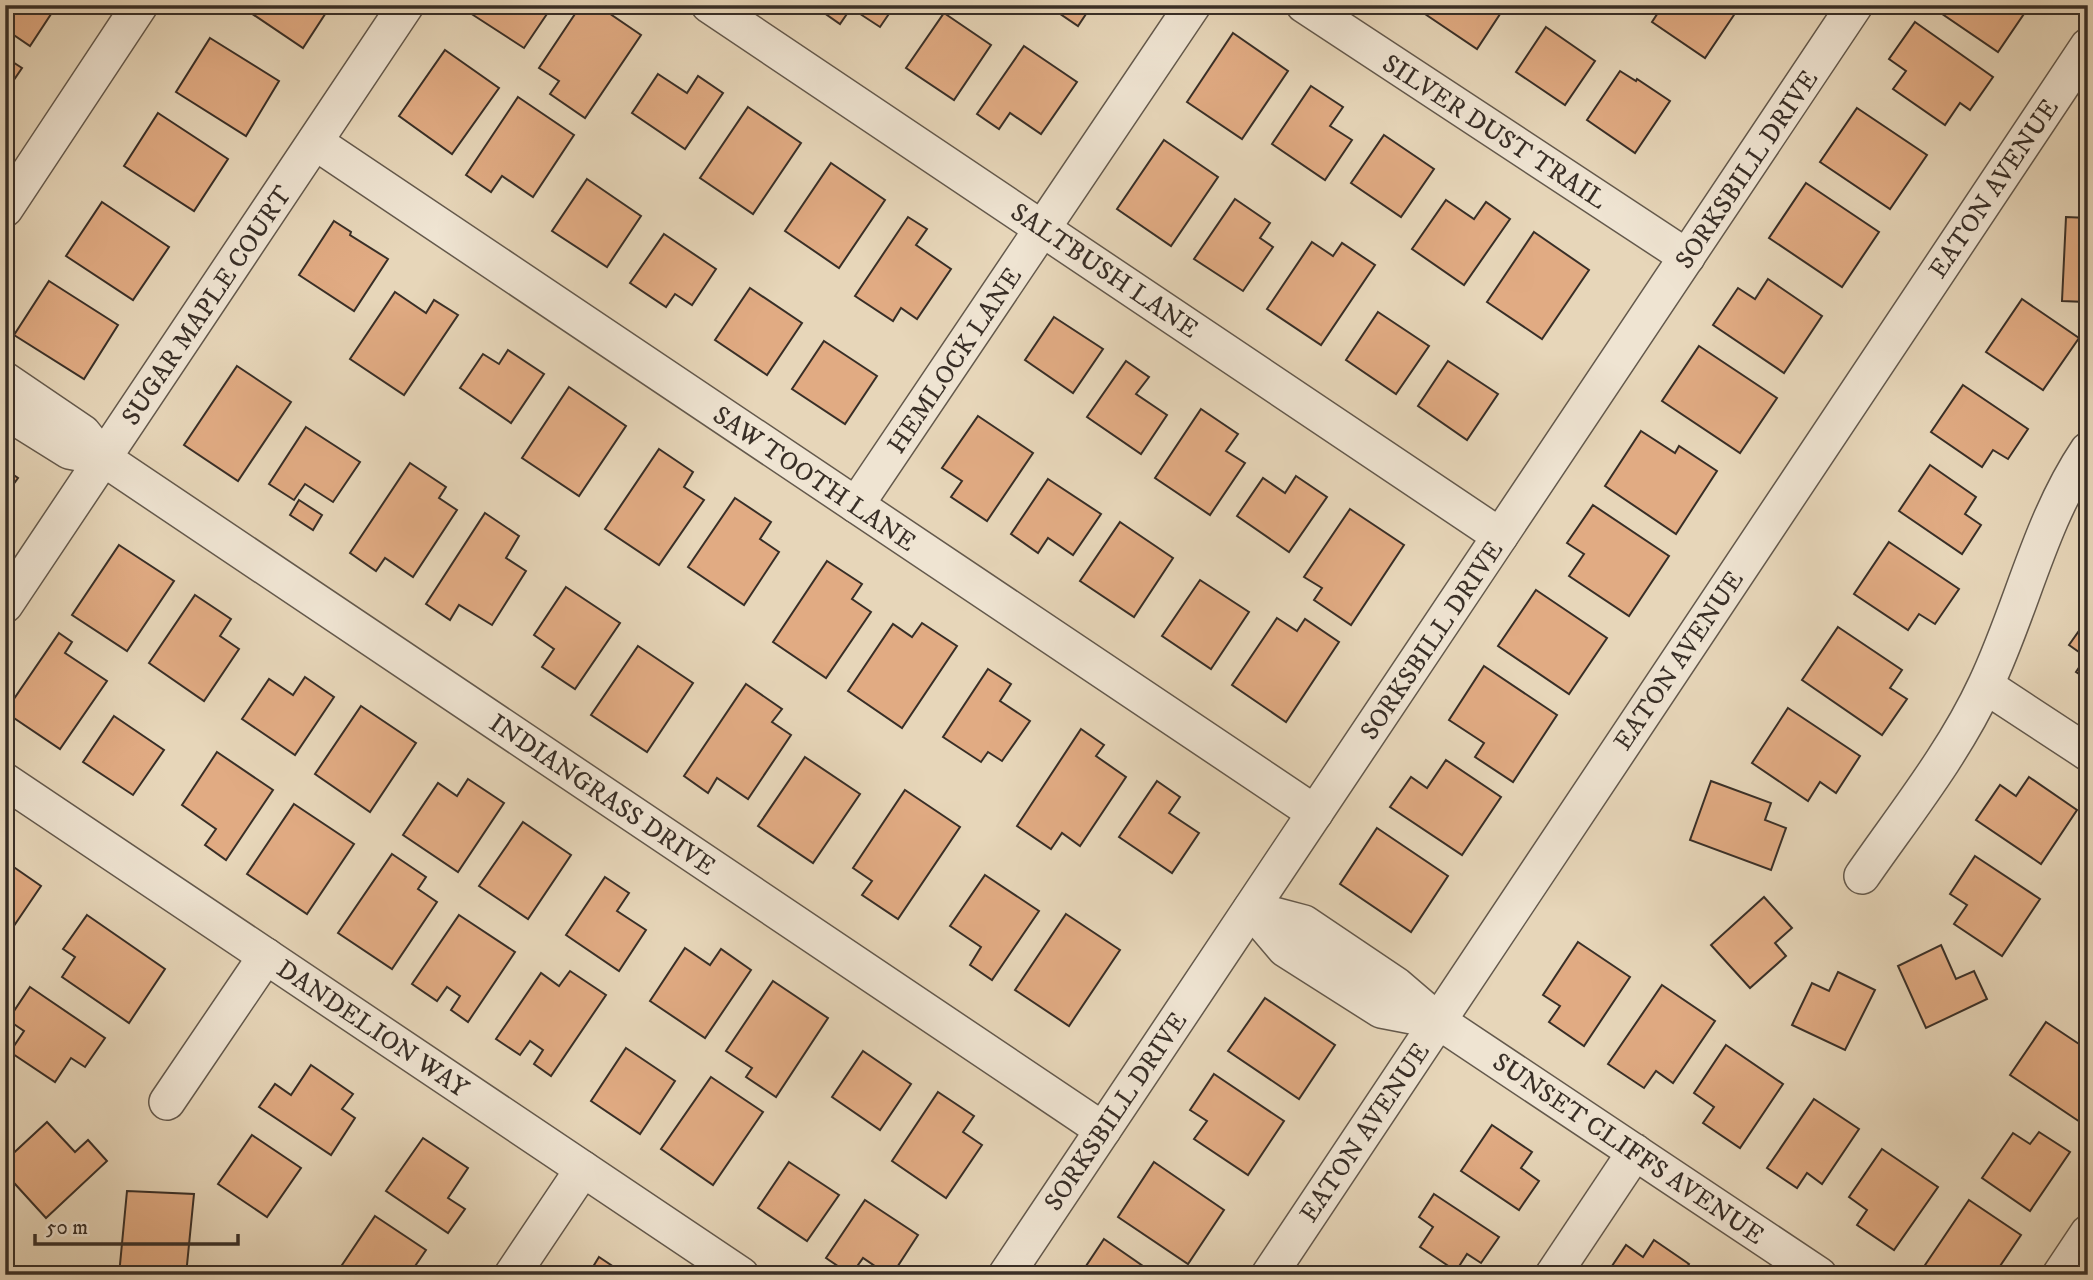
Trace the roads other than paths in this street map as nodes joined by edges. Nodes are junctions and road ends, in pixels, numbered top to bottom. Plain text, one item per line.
1 (140, 5) edge
2 (407, 5) edge
3 (709, 5) edge
4 (1193, 5) edge
5 (1304, 5) edge
6 (1855, 5) edge
7 (2088, 46) edge
8 (314, 142) junction
9 (5, 209) edge
10 (1042, 229) junction
11 (1686, 257) junction
12 (5, 380) edge
13 (5, 411) edge
14 (2088, 450) edge
15 (103, 458) junction
16 (856, 505) junction
17 (1500, 536) junction
18 (5, 605) edge
19 (1986, 686) junction
20 (2088, 753) edge
21 (5, 781) edge
22 (1315, 813) junction
23 (1862, 876) dead end
24 (1251, 909) junction
25 (266, 956) junction
26 (1438, 1021) junction
27 (167, 1102) dead end
28 (1102, 1130) junction
29 (1635, 1152) junction
30 (583, 1169) junction
31 (2088, 1233) edge
32 (512, 1275) edge
33 (741, 1275) edge
34 (1006, 1275) edge
35 (1269, 1275) edge
36 (1553, 1275) edge
37 (1819, 1275) edge
38 (2060, 1275) edge

1 - 9 street
2 - 8 street, SUGAR MAPLE COURT
3 - 10 street, SALTBUSH LANE
4 - 10 street, HEMLOCK LANE
5 - 11 street, SILVER DUST TRAIL
6 - 11 street, SORKSBILL DRIVE
7 - 26 street, EATON AVENUE
8 - 15 street, SUGAR MAPLE COURT
8 - 16 street, SAW TOOTH LANE
10 - 16 street, HEMLOCK LANE
10 - 17 street, SALTBUSH LANE
11 - 17 street, SORKSBILL DRIVE
12 - 15 street, INDIANGRASS DRIVE
13 - 15 street, INDIANGRASS DRIVE
14 - 19 street
15 - 18 street, SUGAR MAPLE COURT
15 - 28 street, INDIANGRASS DRIVE
16 - 22 street, SAW TOOTH LANE
17 - 22 street, SORKSBILL DRIVE
19 - 20 street
19 - 23 street
21 - 25 street, DANDELION WAY
22 - 24 street, SORKSBILL DRIVE
24 - 26 street, SUNSET CLIFFS AVENUE
24 - 28 street, SORKSBILL DRIVE
25 - 27 street
25 - 30 street, DANDELION WAY
26 - 29 street, SUNSET CLIFFS AVENUE
26 - 35 street, EATON AVENUE
28 - 34 street, SORKSBILL DRIVE
29 - 36 street
29 - 37 street, SUNSET CLIFFS AVENUE
30 - 32 street
30 - 33 street, DANDELION WAY
31 - 38 street

